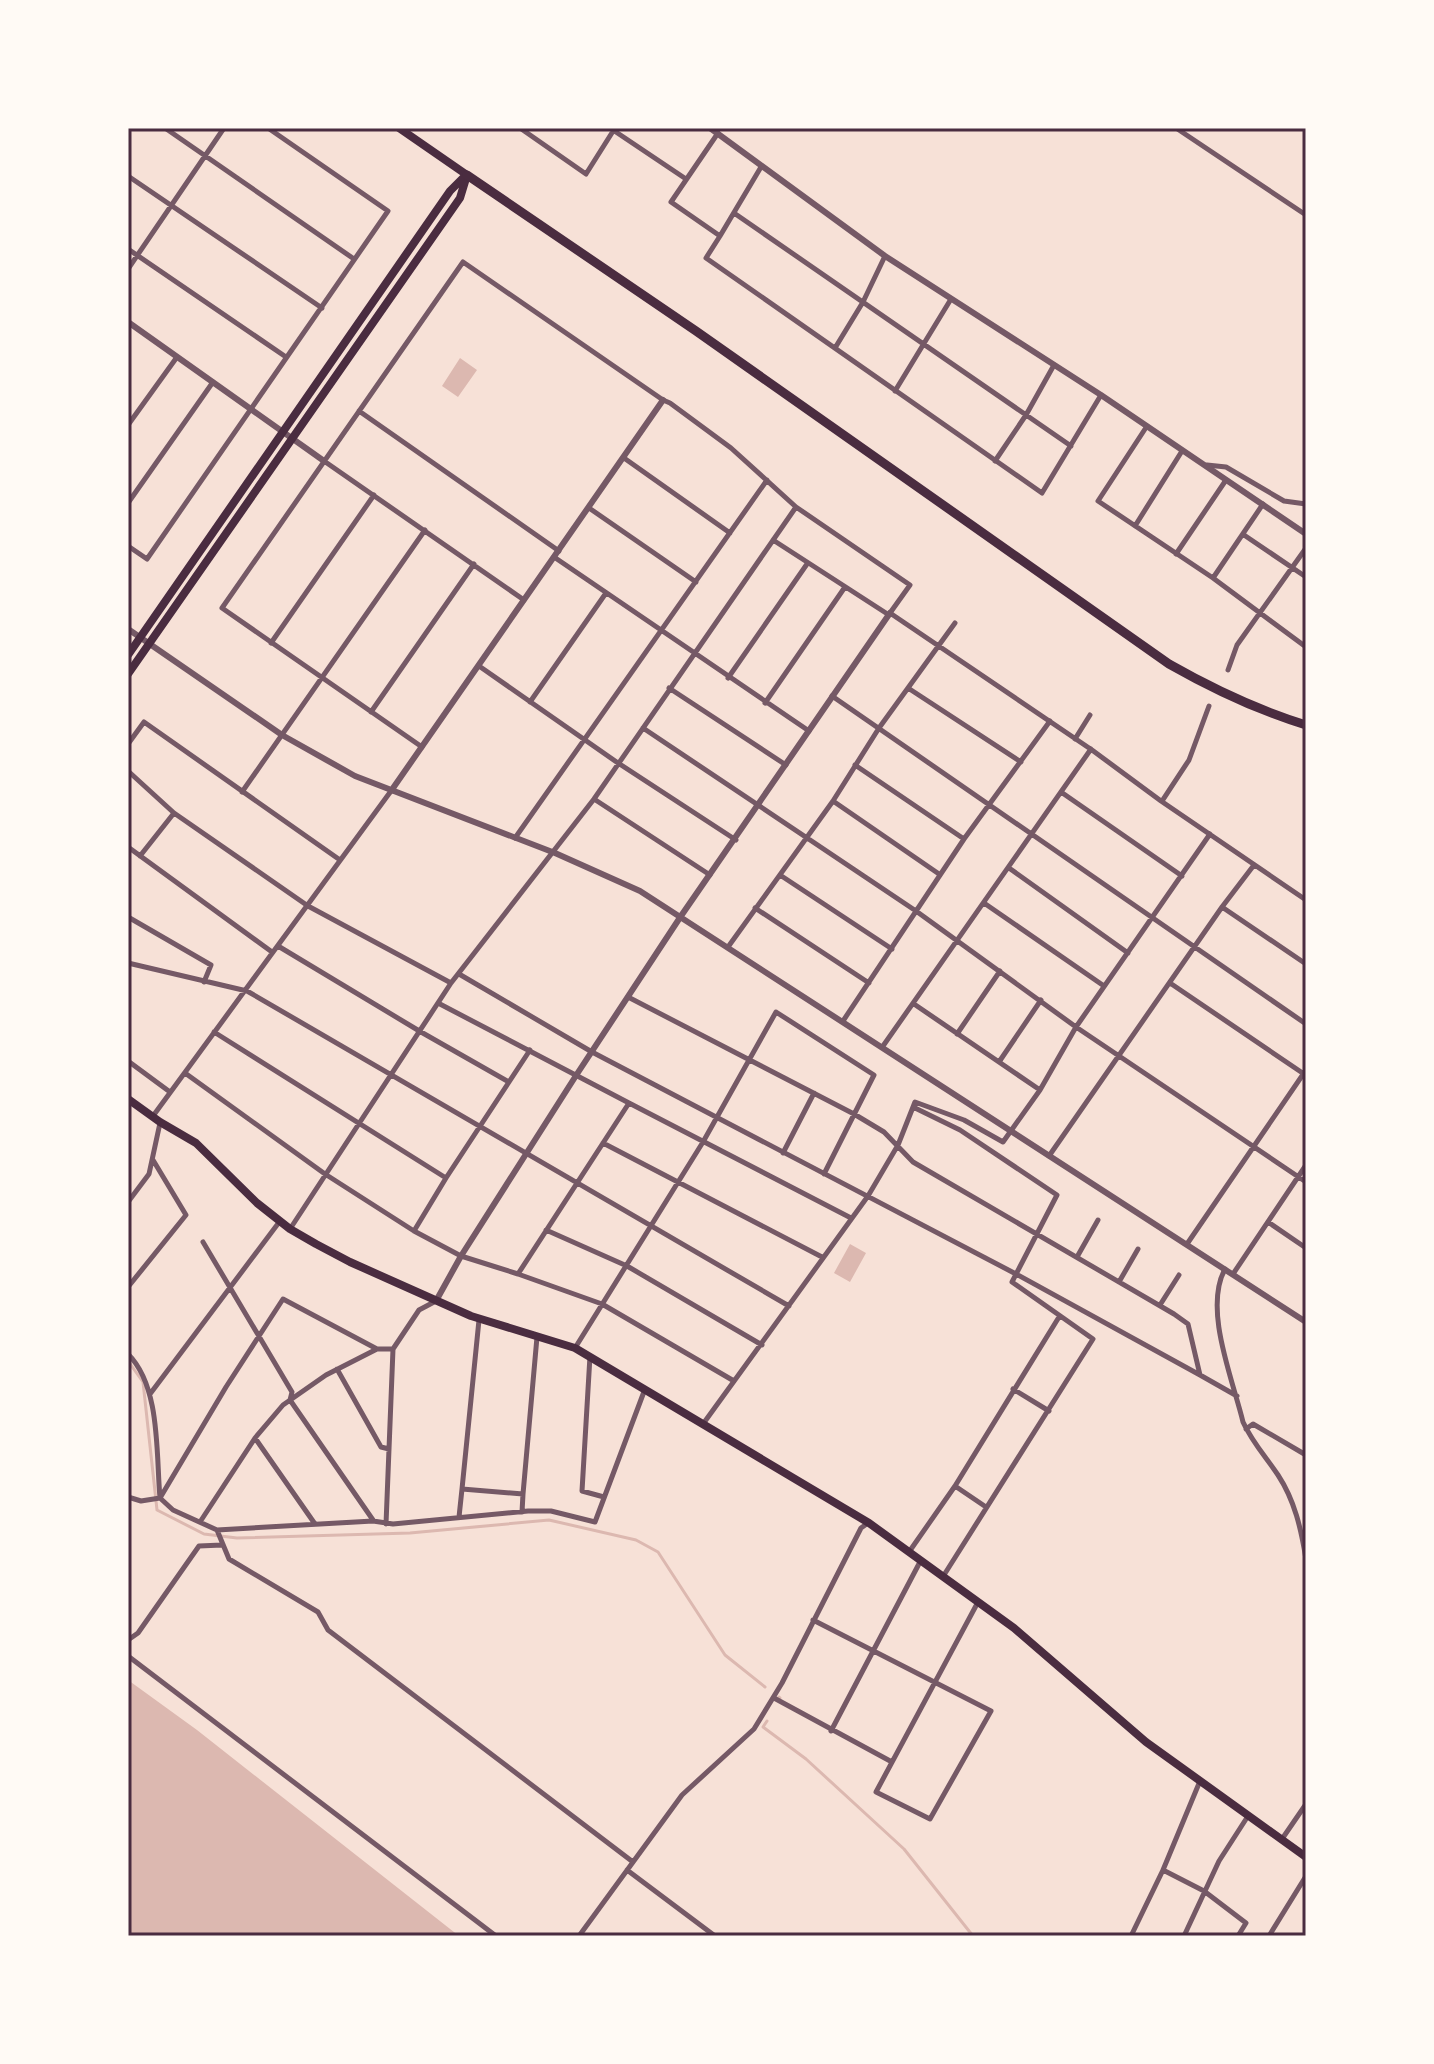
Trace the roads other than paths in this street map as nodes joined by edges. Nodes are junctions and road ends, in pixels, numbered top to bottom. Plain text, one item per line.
1 (165, 128) edge
2 (224, 128) edge
3 (268, 128) edge
4 (399, 128) edge
5 (520, 128) edge
6 (710, 128) edge
7 (1176, 128) edge
8 (613, 129) edge
9 (718, 133) junction
10 (205, 156) junction
11 (761, 167) junction
12 (467, 175) junction
13 (128, 176) edge
14 (686, 179) junction
15 (171, 206) junction
16 (734, 213) junction
17 (1306, 215) edge
18 (720, 236) junction
19 (128, 249) edge
20 (137, 256) junction
21 (885, 256) junction
22 (354, 259) junction
23 (128, 269) edge
24 (951, 299) junction
25 (863, 302) junction
26 (322, 308) junction
27 (128, 322) edge
28 (925, 346) junction
29 (835, 348) junction
30 (177, 357) junction
31 (286, 357) junction
32 (1054, 365) junction
33 (213, 382) junction
34 (895, 391) junction
35 (1101, 395) junction
36 (663, 400) junction
37 (251, 409) junction
38 (359, 411) junction
39 (1026, 415) junction
40 (128, 425) edge
41 (1147, 426) junction
42 (283, 431) junction
43 (294, 438) junction
44 (1071, 446) junction
45 (1182, 451) junction
46 (624, 458) junction
47 (324, 461) junction
48 (995, 461) junction
49 (1206, 465) junction
50 (1227, 479) junction
51 (767, 480) junction
52 (374, 495) junction
53 (128, 503) edge
54 (1263, 503) junction
55 (1306, 504) edge
56 (796, 507) junction
57 (589, 508) junction
58 (1135, 526) junction
59 (425, 530) junction
60 (730, 533) junction
61 (1306, 534) edge
62 (1244, 535) junction
63 (773, 540) junction
64 (128, 546) edge
65 (1306, 548) edge
66 (557, 554) junction
67 (1176, 554) junction
68 (474, 564) junction
69 (807, 564) junction
70 (1292, 567) junction
71 (1306, 577) edge
72 (1213, 578) junction
73 (696, 582) junction
74 (845, 587) junction
75 (606, 593) junction
76 (524, 600) junction
77 (1259, 613) junction
78 (889, 614) junction
79 (955, 623) dead end
80 (128, 629) edge
81 (661, 631) junction
82 (140, 638) junction
83 (271, 643) junction
84 (149, 644) junction
85 (937, 646) junction
86 (1306, 647) edge
87 (693, 654) junction
88 (128, 655) edge
89 (479, 666) junction
90 (1228, 670) dead end
91 (128, 674) edge
92 (321, 677) junction
93 (728, 678) junction
94 (669, 688) junction
95 (908, 688) junction
96 (832, 696) junction
97 (530, 702) junction
98 (765, 703) junction
99 (1209, 706) dead end
100 (371, 712) junction
101 (1090, 715) dead end
102 (1050, 721) junction
103 (1306, 725) edge
104 (643, 728) junction
105 (879, 728) junction
106 (809, 731) junction
107 (282, 735) junction
108 (1075, 739) junction
109 (585, 740) junction
110 (128, 744) edge
111 (422, 747) junction
112 (1091, 749) junction
113 (1021, 762) junction
114 (618, 763) junction
115 (786, 765) junction
116 (855, 765) junction
117 (128, 771) edge
118 (391, 791) junction
119 (242, 792) junction
120 (1061, 792) junction
121 (594, 799) junction
122 (833, 801) junction
123 (1161, 801) junction
124 (989, 803) junction
125 (759, 806) junction
126 (174, 813) junction
127 (1033, 833) junction
128 (1210, 834) junction
129 (515, 838) junction
130 (806, 839) junction
131 (964, 839) junction
132 (736, 840) junction
133 (128, 847) edge
134 (555, 853) junction
135 (140, 857) junction
136 (340, 860) junction
137 (1254, 865) junction
138 (1009, 868) junction
139 (939, 874) junction
140 (780, 875) junction
141 (711, 876) junction
142 (1182, 876) junction
143 (1306, 900) edge
144 (984, 903) junction
145 (308, 906) junction
146 (1222, 907) junction
147 (755, 908) junction
148 (916, 911) junction
149 (681, 916) junction
150 (128, 917) edge
151 (1154, 917) junction
152 (957, 940) junction
153 (278, 946) junction
154 (728, 947) junction
155 (1196, 947) junction
156 (892, 949) junction
157 (273, 953) junction
158 (1128, 953) junction
159 (128, 963) edge
160 (1306, 964) edge
161 (1000, 971) junction
162 (459, 974) junction
163 (204, 982) junction
164 (451, 983) junction
165 (869, 983) junction
166 (1170, 983) junction
167 (1104, 986) junction
168 (247, 991) junction
169 (628, 997) junction
170 (1041, 1000) junction
171 (438, 1003) junction
172 (914, 1004) junction
173 (843, 1021) junction
174 (1306, 1024) edge
175 (1076, 1027) junction
176 (214, 1032) junction
177 (421, 1032) junction
178 (957, 1034) junction
179 (883, 1046) junction
180 (530, 1050) junction
181 (592, 1052) junction
182 (1120, 1055) junction
183 (748, 1060) junction
184 (128, 1061) edge
185 (998, 1062) junction
186 (1305, 1072) edge
187 (185, 1073) junction
188 (577, 1074) junction
189 (391, 1075) junction
190 (509, 1082) junction
191 (1040, 1090) junction
192 (170, 1092) junction
193 (814, 1093) junction
194 (128, 1099) edge
195 (629, 1103) junction
196 (913, 1107) junction
197 (854, 1114) junction
198 (156, 1119) junction
199 (717, 1119) junction
200 (359, 1125) junction
201 (481, 1126) junction
202 (1013, 1131) junction
203 (703, 1142) junction
204 (603, 1143) junction
205 (898, 1145) junction
206 (1255, 1146) junction
207 (783, 1153) junction
208 (528, 1154) junction
209 (1049, 1156) junction
210 (153, 1160) junction
211 (1306, 1165) edge
212 (325, 1174) junction
213 (824, 1174) junction
214 (1298, 1176) junction
215 (446, 1178) junction
216 (1306, 1182) edge
217 (578, 1183) junction
218 (677, 1183) junction
219 (868, 1196) junction
220 (128, 1202) edge
221 (851, 1218) junction
222 (1098, 1220) dead end
223 (280, 1221) junction
224 (1268, 1222) junction
225 (651, 1226) junction
226 (290, 1229) junction
227 (546, 1230) junction
228 (414, 1231) junction
229 (1037, 1235) junction
230 (203, 1242) dead end
231 (1187, 1244) junction
232 (1306, 1248) edge
233 (1138, 1249) dead end
234 (461, 1256) junction
235 (822, 1257) junction
236 (1076, 1257) junction
237 (627, 1266) junction
238 (1225, 1269) junction
239 (518, 1274) junction
240 (1016, 1274) junction
241 (1233, 1274) junction
242 (1179, 1275) dead end
243 (1119, 1282) junction
244 (128, 1287) edge
245 (230, 1289) junction
246 (436, 1301) junction
247 (602, 1304) junction
248 (1160, 1305) junction
249 (789, 1306) junction
250 (1059, 1317) junction
251 (479, 1320) junction
252 (1306, 1322) edge
253 (258, 1337) junction
254 (537, 1337) junction
255 (762, 1345) junction
256 (575, 1348) junction
257 (377, 1349) junction
258 (393, 1349) junction
259 (128, 1354) edge
260 (590, 1356) junction
261 (337, 1369) junction
262 (1200, 1375) junction
263 (734, 1381) junction
264 (645, 1389) junction
265 (1013, 1389) junction
266 (150, 1394) junction
267 (1237, 1396) junction
268 (290, 1400) junction
269 (1049, 1411) junction
270 (703, 1424) junction
271 (1246, 1429) junction
272 (255, 1438) junction
273 (389, 1449) junction
274 (1306, 1455) edge
275 (955, 1486) junction
276 (462, 1489) junction
277 (523, 1494) junction
278 (128, 1497) edge
279 (604, 1497) junction
280 (160, 1498) junction
281 (986, 1507) junction
282 (522, 1512) junction
283 (459, 1517) junction
284 (373, 1521) junction
285 (200, 1522) junction
286 (869, 1523) junction
287 (315, 1524) junction
288 (386, 1524) junction
289 (219, 1537) junction
290 (909, 1552) junction
291 (921, 1559) junction
292 (1306, 1559) edge
293 (944, 1575) junction
294 (978, 1601) junction
295 (813, 1620) junction
296 (128, 1640) edge
297 (873, 1650) junction
298 (128, 1656) edge
299 (936, 1682) junction
300 (773, 1698) junction
301 (831, 1731) junction
302 (892, 1762) junction
303 (1200, 1781) junction
304 (1306, 1804) edge
305 (1248, 1816) junction
306 (1282, 1839) junction
307 (1306, 1857) edge
308 (633, 1862) junction
309 (627, 1870) junction
310 (1163, 1870) junction
311 (1306, 1876) edge
312 (1204, 1891) junction
313 (496, 1936) edge
314 (579, 1936) edge
315 (715, 1936) edge
316 (1131, 1936) edge
317 (1184, 1936) edge
318 (1238, 1936) edge
319 (1269, 1936) edge

1 - 10 street
2 - 10 street
3 - 22 street
4 - 12 main road
5 - 8 street
6 - 9 street
7 - 17 street
8 - 14 street
9 - 11 street
9 - 14 street
10 - 15 street
10 - 22 street
11 - 16 street
11 - 21 street
12 - 42 main road
12 - 43 main road
12 - 103 highway
13 - 15 street
14 - 18 street
15 - 20 street
15 - 26 street
16 - 18 street
16 - 25 street
18 - 29 street
19 - 20 street
20 - 23 street
20 - 31 street
21 - 24 street
21 - 25 street
22 - 26 street
24 - 28 street
24 - 32 street
25 - 28 street
25 - 29 street
26 - 31 street
27 - 30 street
28 - 34 street
28 - 39 street
29 - 34 street
30 - 33 street
30 - 40 street
31 - 37 street
32 - 35 street
32 - 39 street
33 - 37 street
33 - 53 street
34 - 48 street
35 - 41 street
35 - 44 street
36 - 38 street
36 - 46 street
36 - 51 street
37 - 42 street
37 - 64 street
38 - 47 street
38 - 66 street
39 - 44 street
39 - 48 street
41 - 45 street
41 - 58 street
42 - 43 street
42 - 82 main road
43 - 47 street
43 - 84 main road
44 - 48 street
45 - 49 street
45 - 58 street
46 - 57 street
46 - 60 street
47 - 52 street
47 - 83 street
49 - 50 street
49 - 55 street
50 - 54 street
50 - 67 street
51 - 56 street
51 - 60 street
52 - 59 street
52 - 83 street
54 - 61 street
54 - 62 street
56 - 63 street
56 - 78 street
57 - 66 street
57 - 73 street
58 - 67 street
59 - 68 street
59 - 92 street
60 - 73 street
62 - 70 street
62 - 72 street
63 - 69 street
63 - 87 street
65 - 70 street
66 - 75 street
66 - 76 street
67 - 72 street
68 - 76 street
68 - 100 street
69 - 74 street
69 - 93 street
70 - 71 street
70 - 77 street
72 - 77 street
73 - 81 street
74 - 78 street
74 - 98 street
75 - 81 street
75 - 97 street
76 - 89 street
77 - 86 street
77 - 90 street
78 - 85 street
78 - 96 street
79 - 85 street
80 - 82 street
81 - 87 street
81 - 109 street
82 - 84 street
82 - 88 main road
83 - 92 street
84 - 91 main road
84 - 107 street
85 - 95 street
85 - 102 street
87 - 93 street
87 - 94 street
89 - 97 street
89 - 111 street
92 - 100 street
92 - 107 street
93 - 98 street
94 - 104 street
94 - 115 street
95 - 105 street
95 - 113 street
96 - 105 street
96 - 106 street
97 - 109 street
98 - 106 street
99 - 123 street
100 - 111 street
101 - 108 street
102 - 108 street
102 - 113 street
104 - 114 street
104 - 125 street
105 - 116 street
105 - 124 street
106 - 115 street
107 - 118 street
107 - 119 street
108 - 112 street
109 - 114 street
109 - 129 street
110 - 119 street
111 - 118 street
112 - 120 street
112 - 123 street
113 - 124 street
114 - 121 street
114 - 132 street
115 - 125 street
116 - 122 street
116 - 131 street
117 - 126 street
118 - 129 street
118 - 136 street
119 - 136 street
120 - 127 street
120 - 142 street
121 - 134 street
121 - 141 street
122 - 130 street
122 - 139 street
123 - 128 street
124 - 127 street
124 - 131 street
125 - 130 street
125 - 132 street
126 - 135 street
126 - 145 street
127 - 138 street
127 - 151 street
128 - 137 street
128 - 142 street
129 - 134 street
130 - 140 street
130 - 148 street
131 - 139 street
132 - 141 street
133 - 135 street
134 - 149 street
134 - 162 street
135 - 157 street
136 - 145 street
137 - 143 street
137 - 146 street
138 - 144 street
138 - 158 street
139 - 148 street
140 - 147 street
140 - 156 street
141 - 149 street
142 - 151 street
144 - 152 street
144 - 167 street
145 - 153 street
145 - 164 street
146 - 155 street
146 - 160 street
147 - 154 street
147 - 165 street
148 - 152 street
148 - 156 street
149 - 154 street
149 - 169 street
150 - 163 street
151 - 155 street
151 - 158 street
152 - 161 street
152 - 172 street
153 - 157 street
153 - 177 street
154 - 173 street
155 - 166 street
155 - 174 street
156 - 165 street
157 - 168 street
158 - 167 street
159 - 163 street
161 - 170 street
161 - 178 street
162 - 164 street
162 - 181 street
163 - 168 street
164 - 171 street
165 - 173 street
166 - 182 street
166 - 186 street
167 - 175 street
168 - 176 street
168 - 189 street
169 - 181 street
169 - 183 street
170 - 175 street
170 - 185 street
171 - 177 street
171 - 180 street
172 - 178 street
172 - 179 street
173 - 179 street
175 - 182 street
175 - 191 street
176 - 187 street
176 - 200 street
177 - 189 street
177 - 190 street
178 - 185 street
179 - 202 street
180 - 188 street
180 - 190 street
181 - 188 street
181 - 199 street
182 - 206 street
182 - 209 street
183 - 193 street
183 - 197 street
183 - 199 street
184 - 192 street
185 - 191 street
186 - 206 street
187 - 192 street
187 - 212 street
188 - 195 street
188 - 208 street
189 - 200 street
189 - 201 street
190 - 201 street
191 - 202 street
192 - 198 street
193 - 197 street
193 - 207 street
194 - 198 main road
195 - 203 street
195 - 204 street
196 - 202 street
196 - 205 street
196 - 229 street
197 - 205 street
197 - 213 street
198 - 210 street
198 - 223 main road
199 - 203 street
199 - 207 street
200 - 212 street
200 - 215 street
201 - 208 street
201 - 215 street
202 - 209 street
203 - 218 street
203 - 221 street
204 - 217 street
204 - 218 street
205 - 219 street
205 - 229 street
206 - 214 street
206 - 231 street
207 - 213 street
208 - 217 street
208 - 234 street
209 - 231 street
210 - 220 street
210 - 244 street
211 - 214 street
212 - 226 street
212 - 228 street
213 - 219 street
214 - 216 street
214 - 224 street
215 - 228 street
217 - 225 street
217 - 227 street
218 - 225 street
218 - 235 street
219 - 221 street
219 - 240 street
221 - 235 street
222 - 236 street
223 - 226 main road
223 - 245 street
224 - 232 street
224 - 241 street
225 - 237 street
225 - 249 street
226 - 246 main road
227 - 237 street
227 - 239 street
228 - 234 street
229 - 236 street
229 - 240 street
230 - 245 street
231 - 238 street
233 - 243 street
234 - 239 street
234 - 246 street
235 - 249 street
236 - 243 street
237 - 247 street
237 - 255 street
238 - 241 street
238 - 267 street
239 - 247 street
240 - 250 street
240 - 262 street
241 - 252 street
242 - 248 street
243 - 248 street
245 - 253 street
245 - 266 street
246 - 251 main road
246 - 258 street
247 - 256 street
247 - 263 street
248 - 262 street
249 - 255 street
250 - 265 street
250 - 269 street
251 - 254 main road
251 - 276 street
253 - 257 street
253 - 268 street
253 - 280 street
254 - 256 main road
254 - 277 street
255 - 263 street
256 - 260 main road
257 - 258 street
257 - 261 street
258 - 273 street
259 - 266 street
260 - 264 main road
260 - 279 street
261 - 268 street
261 - 273 street
262 - 267 street
263 - 270 street
264 - 270 main road
264 - 279 street
265 - 269 street
265 - 275 street
266 - 280 street
267 - 271 street
268 - 272 street
268 - 284 street
269 - 281 street
270 - 286 main road
271 - 274 street
271 - 292 street
272 - 285 street
272 - 287 street
273 - 288 street
275 - 281 street
275 - 290 street
276 - 277 street
276 - 283 street
277 - 282 street
278 - 280 street
279 - 282 street
280 - 285 street
281 - 293 street
282 - 283 street
283 - 288 street
284 - 287 street
284 - 288 street
285 - 289 street
286 - 290 main road
286 - 295 street
287 - 289 street
289 - 296 street
289 - 308 street
290 - 291 main road
291 - 293 main road
291 - 297 street
293 - 294 main road
294 - 299 street
294 - 303 main road
295 - 297 street
295 - 300 street
297 - 299 street
297 - 301 street
298 - 313 street
299 - 302 street
299 - 302 street
300 - 301 street
300 - 308 street
301 - 302 street
303 - 305 main road
303 - 310 street
304 - 306 street
305 - 306 main road
305 - 312 street
306 - 307 main road
308 - 309 street
309 - 314 street
309 - 315 street
310 - 312 street
310 - 316 street
311 - 319 street
312 - 317 street
312 - 318 street

